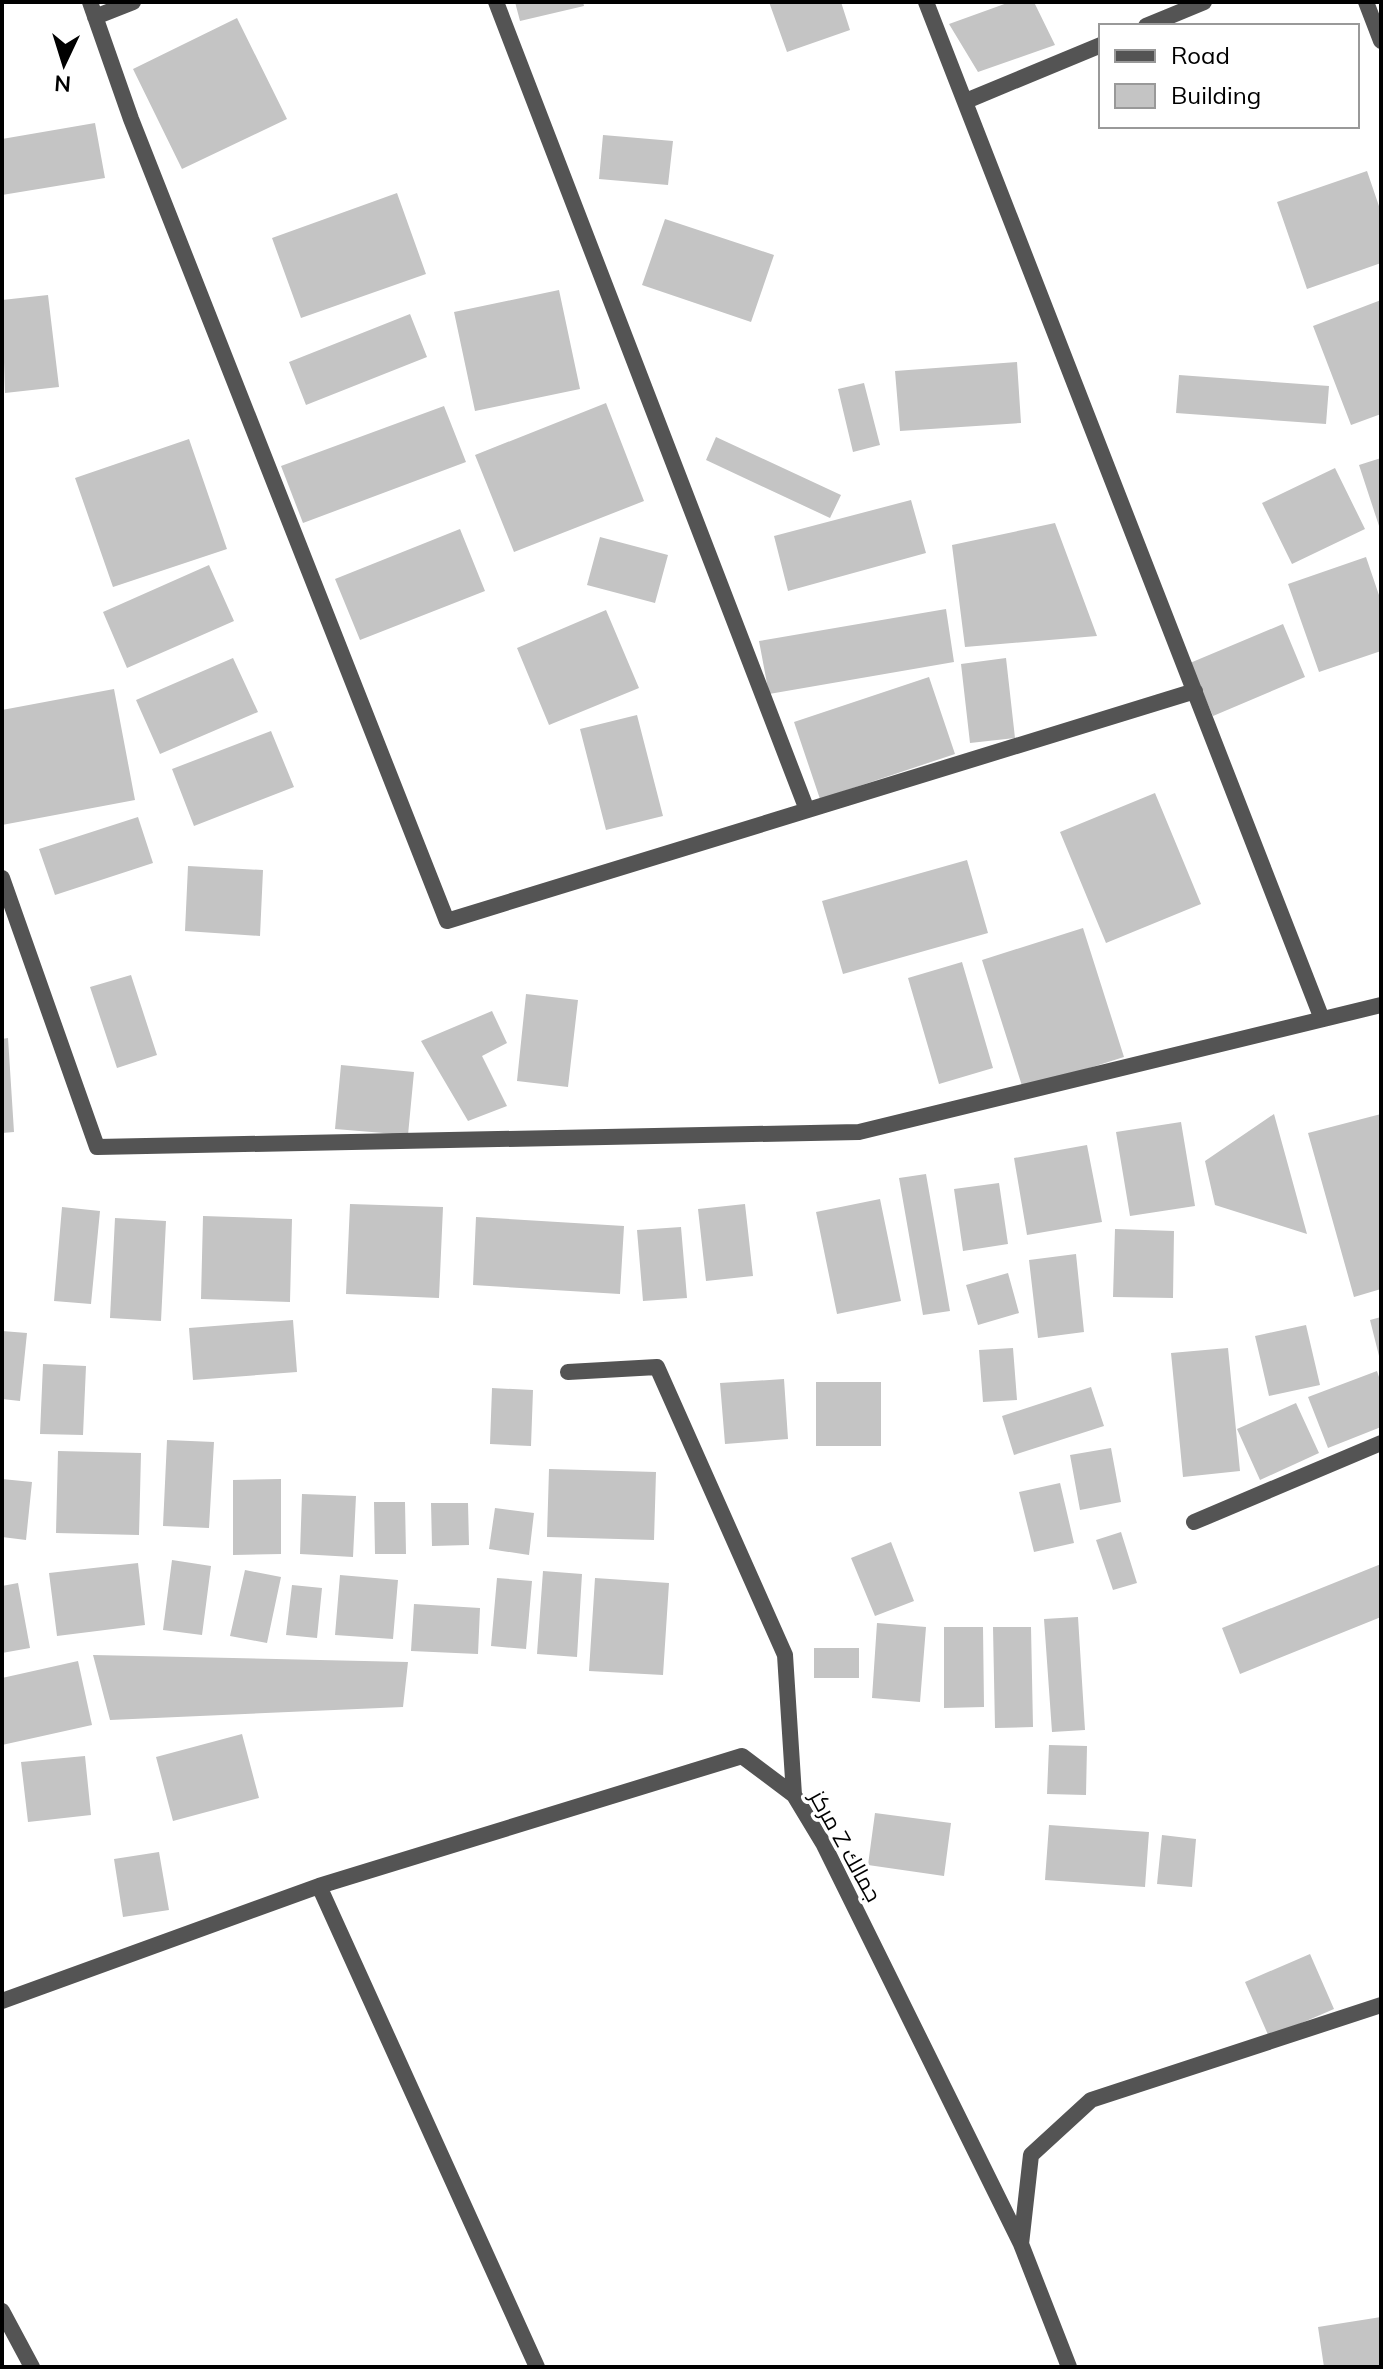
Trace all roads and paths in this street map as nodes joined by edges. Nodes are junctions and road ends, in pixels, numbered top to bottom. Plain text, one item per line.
1 (133, 2) edge
2 (496, 2) edge
3 (926, 2) edge
4 (1204, 2) edge
5 (1366, 2) edge
6 (92, 9) edge
7 (1151, 24) edge
8 (1381, 41) edge
9 (1099, 46) edge
10 (966, 101) junction
11 (1195, 691) junction
12 (807, 810) junction
13 (2, 878) edge
14 (1381, 1005) edge
15 (1322, 1019) junction
16 (568, 1372) dead end
17 (1381, 1443) edge
18 (1194, 1522) dead end
19 (794, 1795) junction
20 (319, 1886) junction
21 (2, 2001) edge
22 (1381, 2005) edge
23 (1021, 2244) junction
24 (2, 2311) edge
25 (32, 2367) edge
26 (537, 2367) edge
27 (1069, 2367) edge

1 - 6 street
2 - 12 street
3 - 10 street
4 - 7 street
5 - 8 street
6 - 12 street
9 - 10 street
10 - 11 street
11 - 12 street
11 - 15 street
13 - 15 street
14 - 15 street
16 - 19 street
17 - 18 street
19 - 20 street, مركز Z جمالك
19 - 23 street, مركز Z جمالك
20 - 21 street
20 - 26 street
22 - 23 street
23 - 27 street, مركز Z جمالك
24 - 25 street

